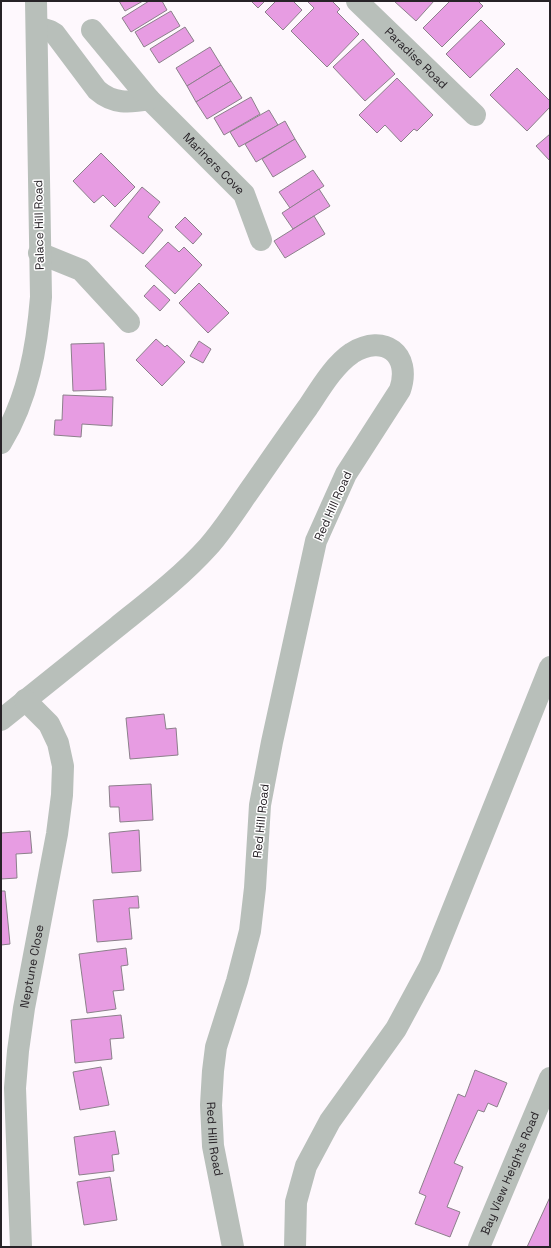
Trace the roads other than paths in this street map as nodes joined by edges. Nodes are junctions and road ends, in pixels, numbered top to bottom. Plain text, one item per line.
1 (36, 1) edge
2 (357, 1) edge
3 (37, 27) junction
4 (92, 30) dead end
5 (149, 99) junction
6 (475, 115) dead end
7 (261, 240) dead end
8 (39, 253) junction
9 (129, 322) dead end
10 (1, 443) edge
11 (550, 666) edge
12 (25, 700) junction
13 (1, 720) edge
14 (550, 1078) edge
15 (21, 1247) edge
16 (233, 1247) edge
17 (296, 1247) edge
18 (479, 1247) edge

1 - 3 street, Palace Hill Road
2 - 6 street, Paradise Road
3 - 5 street
3 - 8 street, Palace Hill Road
4 - 5 street, Mariners Cove
5 - 7 street, Mariners Cove
8 - 9 street
8 - 10 street, Palace Hill Road
11 - 17 street
12 - 13 street, Red Hill Road
12 - 15 street, Neptune Close
12 - 16 street, Red Hill Road
14 - 18 street, Bay View Heights Road

